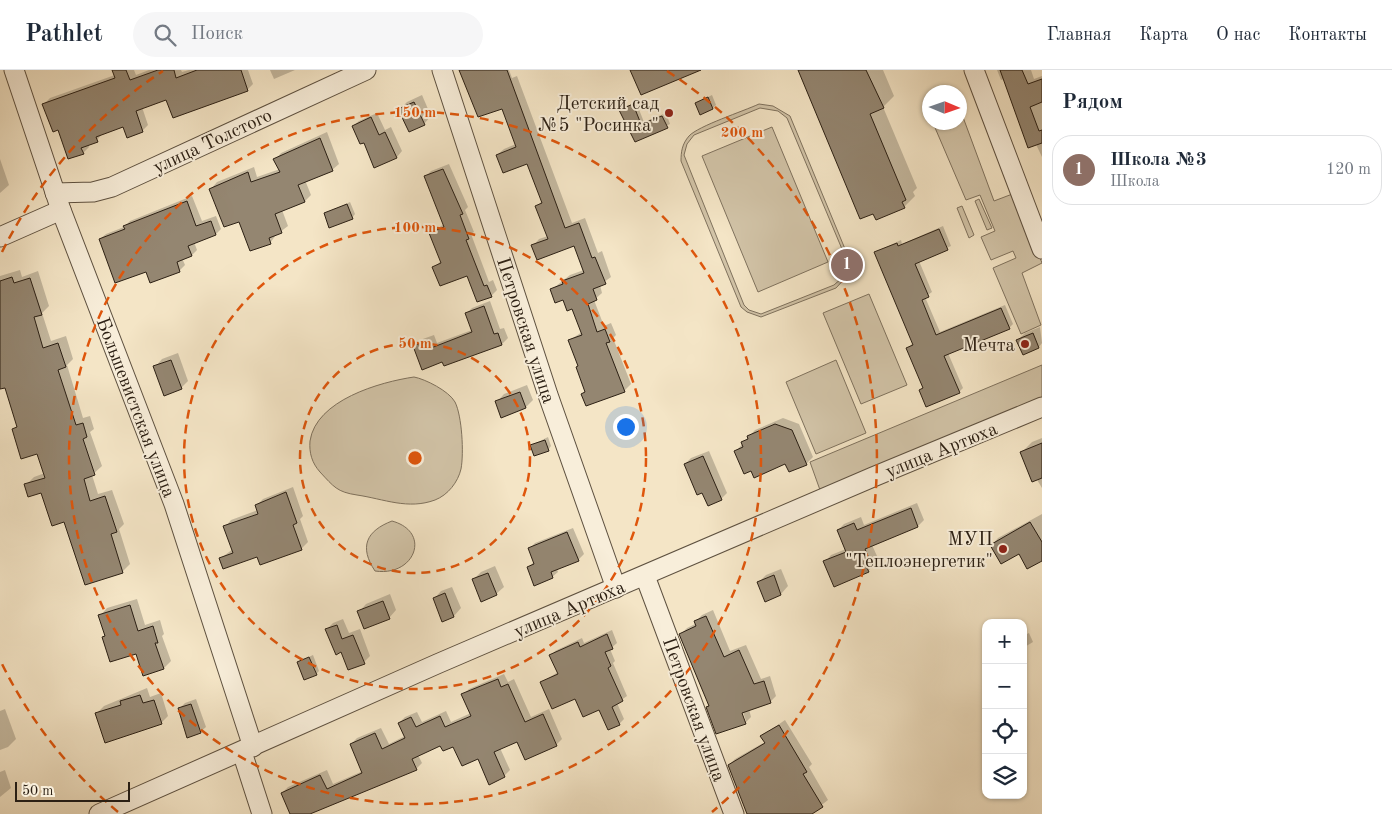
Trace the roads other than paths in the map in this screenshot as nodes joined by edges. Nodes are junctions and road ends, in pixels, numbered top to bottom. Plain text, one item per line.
1 (14, 70) edge
2 (366, 70) edge
3 (442, 70) edge
4 (974, 70) edge
5 (58, 201) junction
6 (0, 237) edge
7 (1042, 248) edge
8 (1042, 407) edge
9 (646, 576) junction
10 (616, 588) junction
11 (248, 749) junction
12 (99, 814) edge
13 (262, 814) edge
14 (734, 814) edge

1 - 5 street, Большевистская улица
2 - 5 street, улица Толстого
3 - 10 street, Петровская улица
4 - 7 street
5 - 6 street, улица Толстого
5 - 11 street, Большевистская улица
8 - 9 street, улица Артюха
9 - 10 street, улица Артюха
9 - 14 street, Петровская улица
10 - 11 street, улица Артюха
11 - 12 street, улица Артюха
11 - 13 street, Большевистская улица

